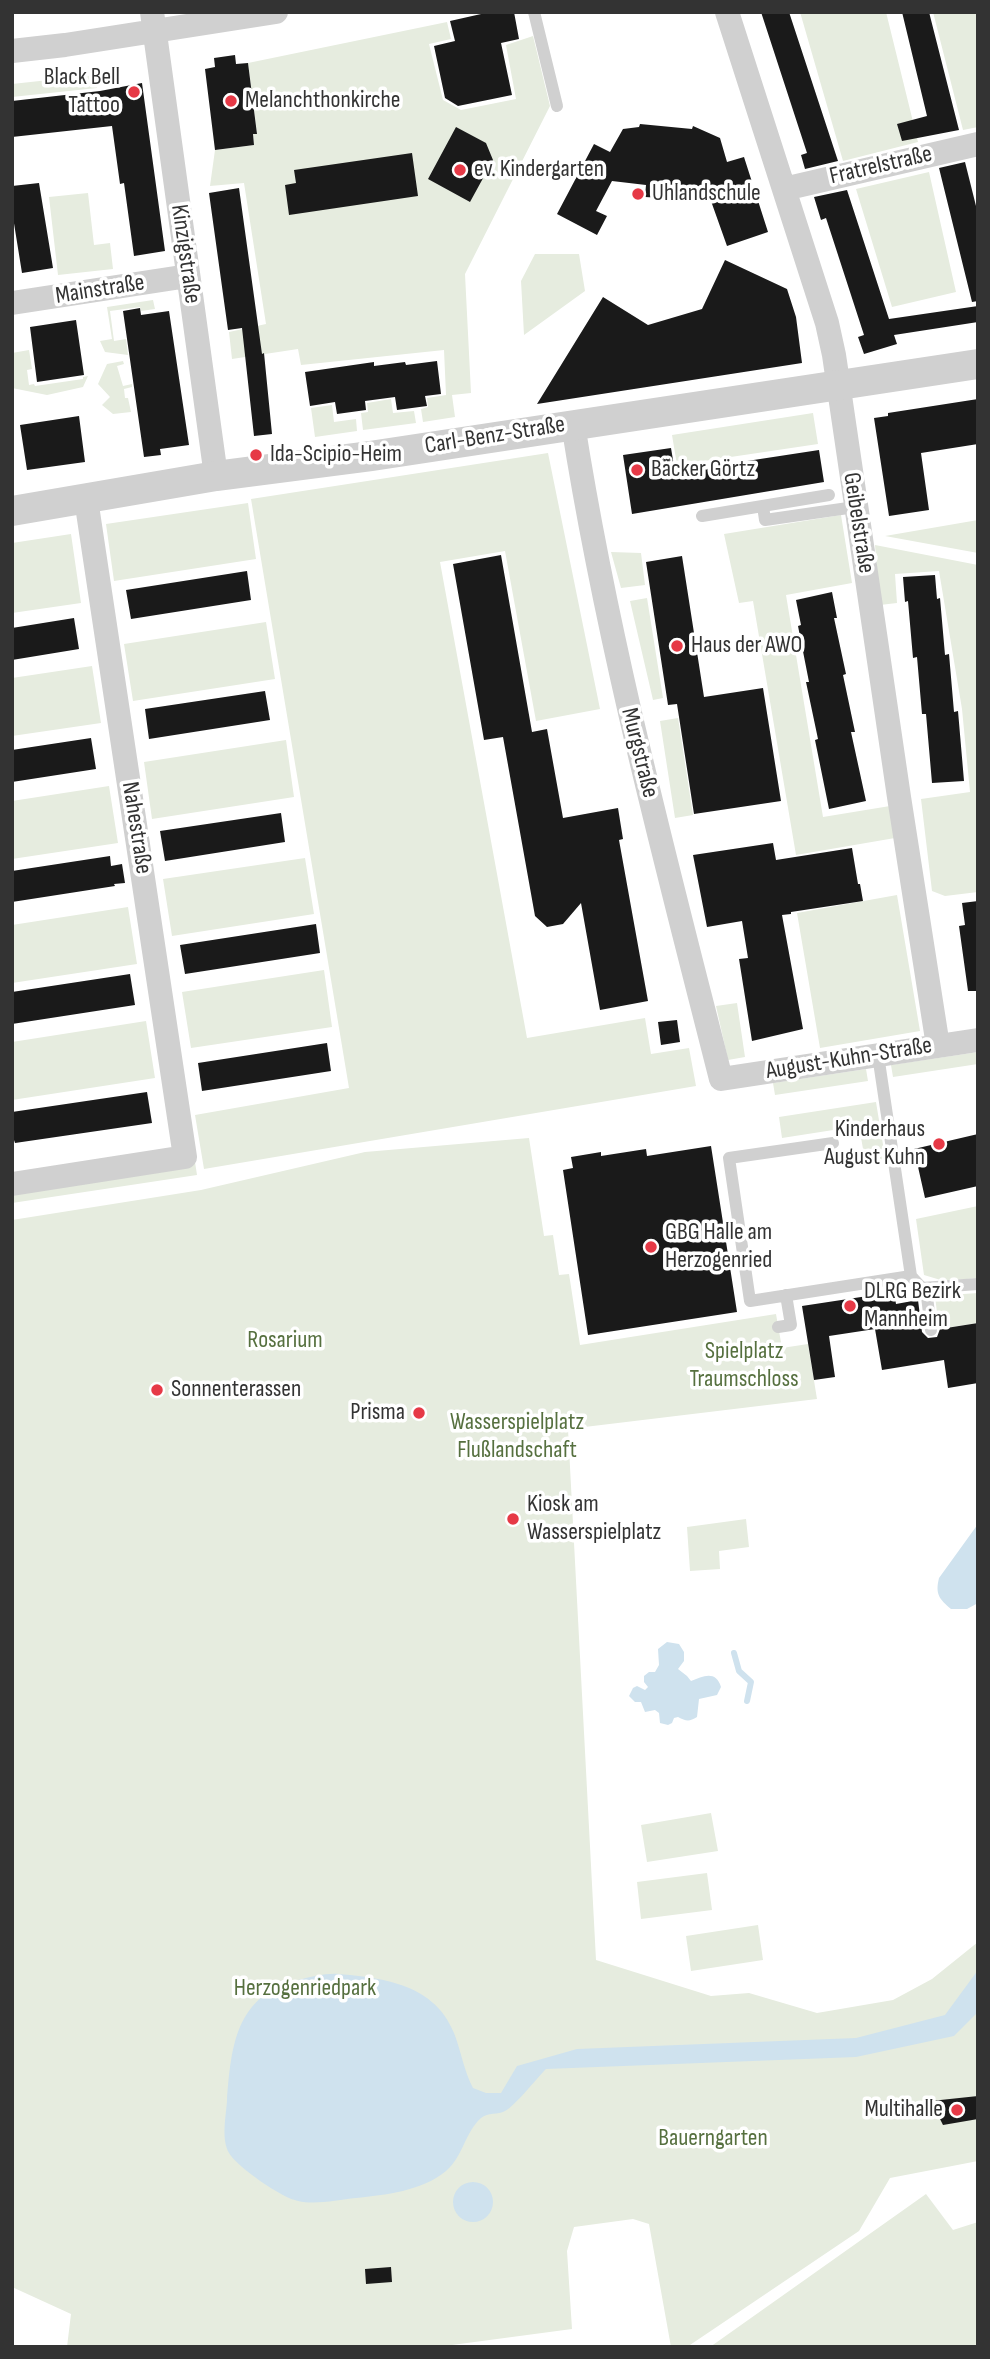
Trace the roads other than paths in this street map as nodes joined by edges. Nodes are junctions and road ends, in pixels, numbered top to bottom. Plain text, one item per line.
1 (276, 12) edge
2 (534, 12) edge
3 (727, 12) edge
4 (153, 22) edge
5 (12, 51) edge
6 (558, 106) dead end
7 (978, 144) edge
8 (784, 189) junction
9 (188, 276) junction
10 (12, 303) edge
11 (978, 364) edge
12 (836, 375) junction
13 (573, 424) junction
14 (216, 476) junction
15 (829, 495) dead end
16 (86, 499) junction
17 (763, 506) junction
18 (855, 507) junction
19 (12, 511) edge
20 (702, 516) dead end
21 (978, 1040) edge
22 (939, 1046) junction
23 (878, 1055) junction
24 (721, 1079) joint
25 (833, 1143) dead end
26 (12, 1184) edge
27 (911, 1276) junction
28 (978, 1284) edge
29 (926, 1287) junction
30 (786, 1295) junction
31 (926, 1317) dead end
32 (778, 1327) dead end

1 - 4 street
2 - 6 lane
3 - 8 street, Geibelstraße
4 - 5 street
4 - 9 street, Kinzigstraße
7 - 8 street, Fratrelstraße
8 - 12 street, Geibelstraße
9 - 10 street, Mainstraße
9 - 14 street, Kinzigstraße
11 - 12 street, Carl-Benz-Straße
12 - 13 street, Carl-Benz-Straße
12 - 18 street, Geibelstraße
13 - 14 street, Carl-Benz-Straße
13 - 24 street, Murgstraße
14 - 16 street, Carl-Benz-Straße
15 - 17 lane
16 - 19 street, Carl-Benz-Straße
16 - 26 street, Nahestraße
17 - 18 lane
17 - 20 lane
18 - 22 street, Geibelstraße
21 - 22 street, August-Kuhn-Straße
22 - 23 street, August-Kuhn-Straße
23 - 24 street, August-Kuhn-Straße
23 - 27 lane
25 - 30 lane
27 - 29 lane
27 - 30 lane
28 - 29 lane
29 - 31 lane
30 - 32 lane

